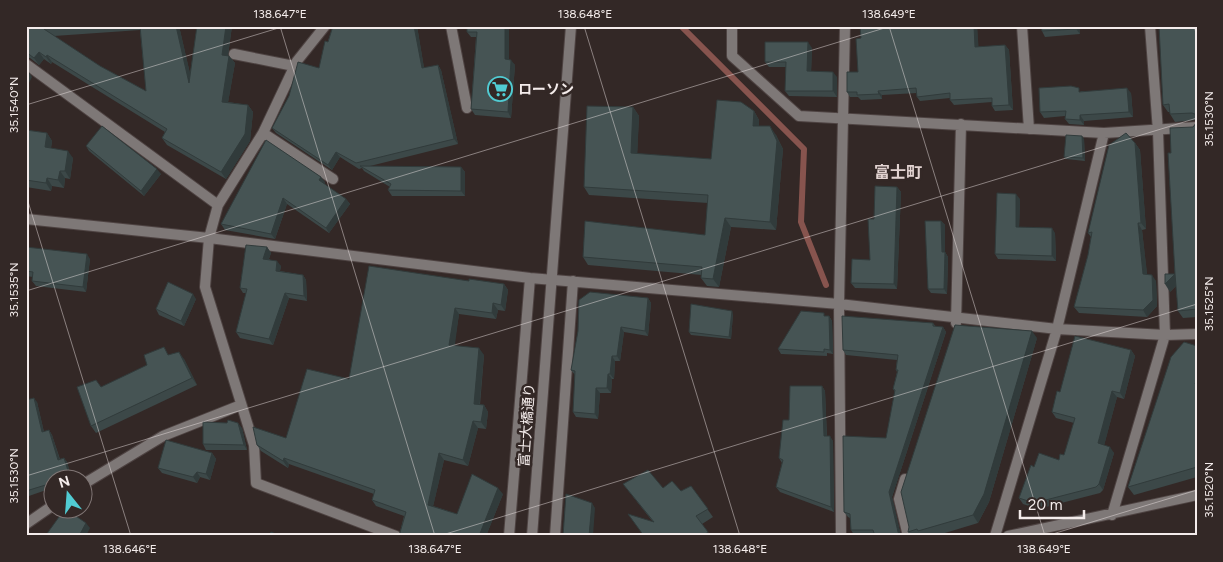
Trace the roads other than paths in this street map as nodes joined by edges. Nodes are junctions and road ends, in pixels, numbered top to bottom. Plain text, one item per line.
1 (325, 26) edge
2 (451, 26) edge
3 (571, 26) edge
4 (732, 26) edge
5 (845, 26) edge
6 (1022, 26) edge
7 (1150, 26) edge
8 (234, 54) dead end
9 (26, 64) edge
10 (294, 66) junction
11 (467, 108) dead end
12 (844, 117) junction
13 (962, 124) junction
14 (1197, 127) edge
15 (1029, 129) junction
16 (1158, 131) junction
17 (264, 133) junction
18 (1104, 133) junction
19 (333, 179) dead end
20 (218, 205) junction
21 (26, 219) edge
22 (209, 238) junction
23 (530, 278) junction
24 (552, 279) junction
25 (573, 281) junction
26 (839, 304) junction
27 (958, 318) junction
28 (1057, 329) junction
29 (1197, 334) edge
30 (1166, 335) junction
31 (952, 336) edge
32 (241, 405) junction
33 (908, 472) edge
34 (92, 479) edge
35 (1197, 495) edge
36 (42, 513) edge
37 (1112, 514) junction
38 (26, 524) edge
39 (368, 531) edge
40 (396, 536) edge
41 (509, 536) edge
42 (532, 536) edge
43 (555, 536) edge
44 (842, 536) edge
45 (908, 536) edge
46 (995, 536) edge
47 (1008, 536) edge

1 - 10 street
2 - 11 street
3 - 24 street, 富士大橋通り
4 - 12 street
5 - 12 street
6 - 15 street
7 - 16 street
8 - 10 street
9 - 20 street
10 - 17 street
12 - 13 street
12 - 26 street
13 - 15 street
13 - 27 street
14 - 16 street
15 - 18 street
16 - 18 street
16 - 30 street
17 - 19 street
17 - 20 street
18 - 28 street
20 - 22 street
21 - 22 street
22 - 23 street
22 - 32 street
23 - 24 street
23 - 41 street
24 - 25 street
24 - 42 street, 富士大橋通り
25 - 26 street
25 - 43 street
26 - 27 street
26 - 44 street
27 - 28 street
27 - 31 street
28 - 30 street
28 - 46 street
29 - 30 street
30 - 37 street
32 - 34 street
32 - 39 street
33 - 45 street
35 - 37 street
36 - 38 street
37 - 47 street
39 - 40 street

